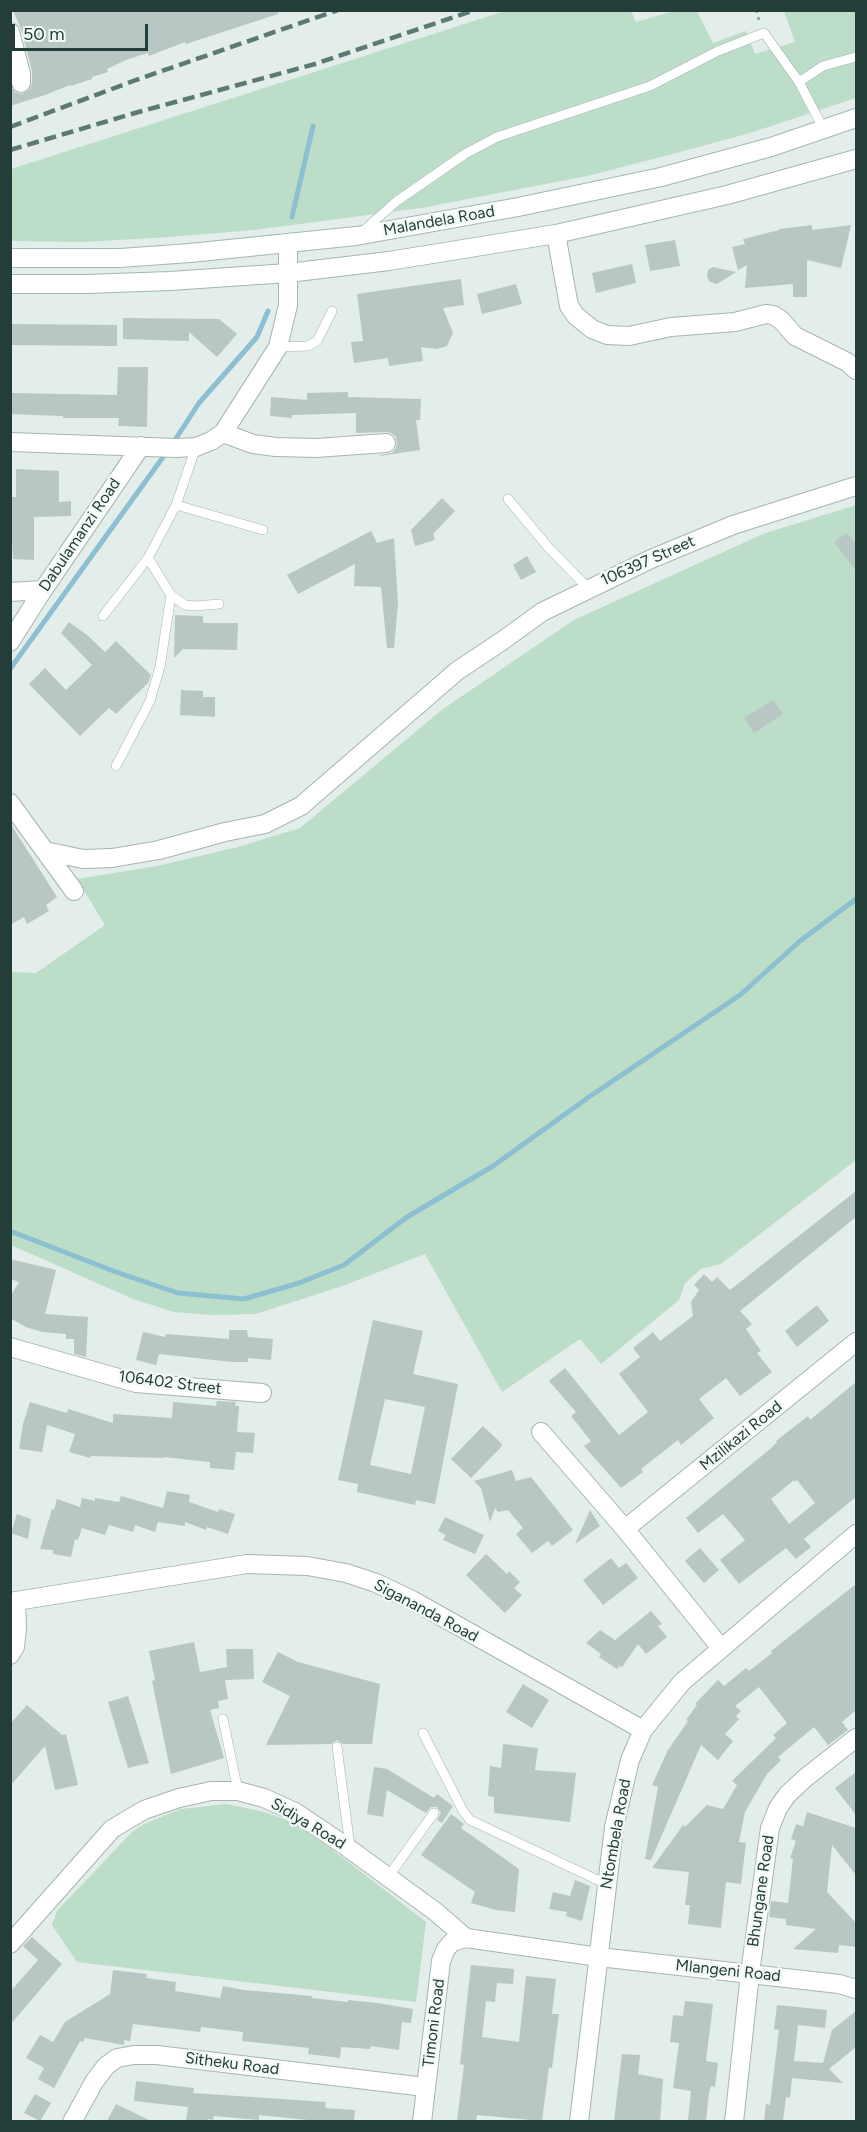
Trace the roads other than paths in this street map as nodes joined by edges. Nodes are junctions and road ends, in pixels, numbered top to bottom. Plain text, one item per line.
1 (10, 32) edge
2 (856, 57) edge
3 (799, 82) junction
4 (21, 83) dead end
5 (856, 118) edge
6 (824, 130) junction
7 (856, 159) edge
8 (556, 234) junction
9 (356, 236) junction
10 (288, 244) junction
11 (10, 258) edge
12 (288, 273) junction
13 (10, 284) edge
14 (332, 311) dead end
15 (278, 347) junction
16 (856, 370) edge
17 (223, 433) junction
18 (10, 442) edge
19 (386, 443) dead end
20 (141, 446) junction
21 (196, 447) junction
22 (856, 486) edge
23 (508, 499) dead end
24 (176, 505) junction
25 (263, 530) dead end
26 (148, 558) junction
27 (588, 588) junction
28 (43, 590) junction
29 (10, 592) edge
30 (171, 596) junction
31 (219, 604) dead end
32 (103, 616) dead end
33 (10, 642) edge
34 (116, 765) dead end
35 (10, 803) edge
36 (45, 851) junction
37 (74, 891) dead end
38 (856, 1342) edge
39 (10, 1347) edge
40 (262, 1393) dead end
41 (541, 1432) dead end
42 (625, 1529) junction
43 (856, 1537) edge
44 (13, 1601) edge
45 (721, 1648) junction
46 (10, 1655) edge
47 (223, 1719) dead end
48 (643, 1730) junction
49 (423, 1733) dead end
50 (856, 1738) edge
51 (337, 1748) dead end
52 (238, 1791) junction
53 (434, 1813) dead end
54 (350, 1849) junction
55 (388, 1877) junction
56 (606, 1884) junction
57 (466, 1938) junction
58 (10, 1944) edge
59 (599, 1957) junction
60 (750, 1973) junction
61 (856, 1989) edge
62 (426, 2086) junction
63 (72, 2121) edge
64 (422, 2121) edge
65 (579, 2121) edge
66 (734, 2121) edge

1 - 4 street
2 - 3 lane
3 - 6 lane
3 - 9 lane
5 - 6 street, Malandela Road
6 - 9 street, Malandela Road
7 - 8 street, Malandela Road
8 - 12 street, Malandela Road
8 - 16 street
9 - 10 street, Malandela Road
10 - 11 street, Malandela Road
10 - 12 street
12 - 13 street, Malandela Road
12 - 15 street
14 - 15 lane
15 - 17 street
17 - 19 street
17 - 21 street
18 - 20 street
20 - 21 street
20 - 28 street, Dabulamanzi Road
21 - 24 lane
22 - 27 street, 106397 Street
23 - 27 lane
24 - 25 lane
24 - 26 lane
26 - 30 lane
26 - 32 lane
27 - 36 street, 106397 Street
28 - 29 street
28 - 33 street, Dabulamanzi Road
30 - 31 lane
30 - 34 lane
35 - 36 street
36 - 37 street
38 - 42 street, Mzilikazi Road
39 - 40 street, 106402 Street
41 - 42 street
42 - 45 street
43 - 45 street, Ntombela Road
44 - 46 street
44 - 48 street, Sigananda Road
45 - 48 street, Ntombela Road
47 - 52 lane
48 - 56 street, Ntombela Road
49 - 56 lane
50 - 60 street, Bhungane Road
51 - 54 lane
52 - 54 street, Sidiya Road
52 - 58 street, Sidiya Road
53 - 55 lane
54 - 55 street, Sidiya Road
55 - 57 street, Sidiya Road
56 - 59 street, Ntombela Road
57 - 59 street
57 - 62 street, Timoni Road
59 - 60 street, Mlangeni Road
59 - 65 street, Ntombela Road
60 - 61 street, Mlangeni Road
60 - 66 street, Bhungane Road
62 - 63 street, Sitheku Road
62 - 64 street, Timoni Road

